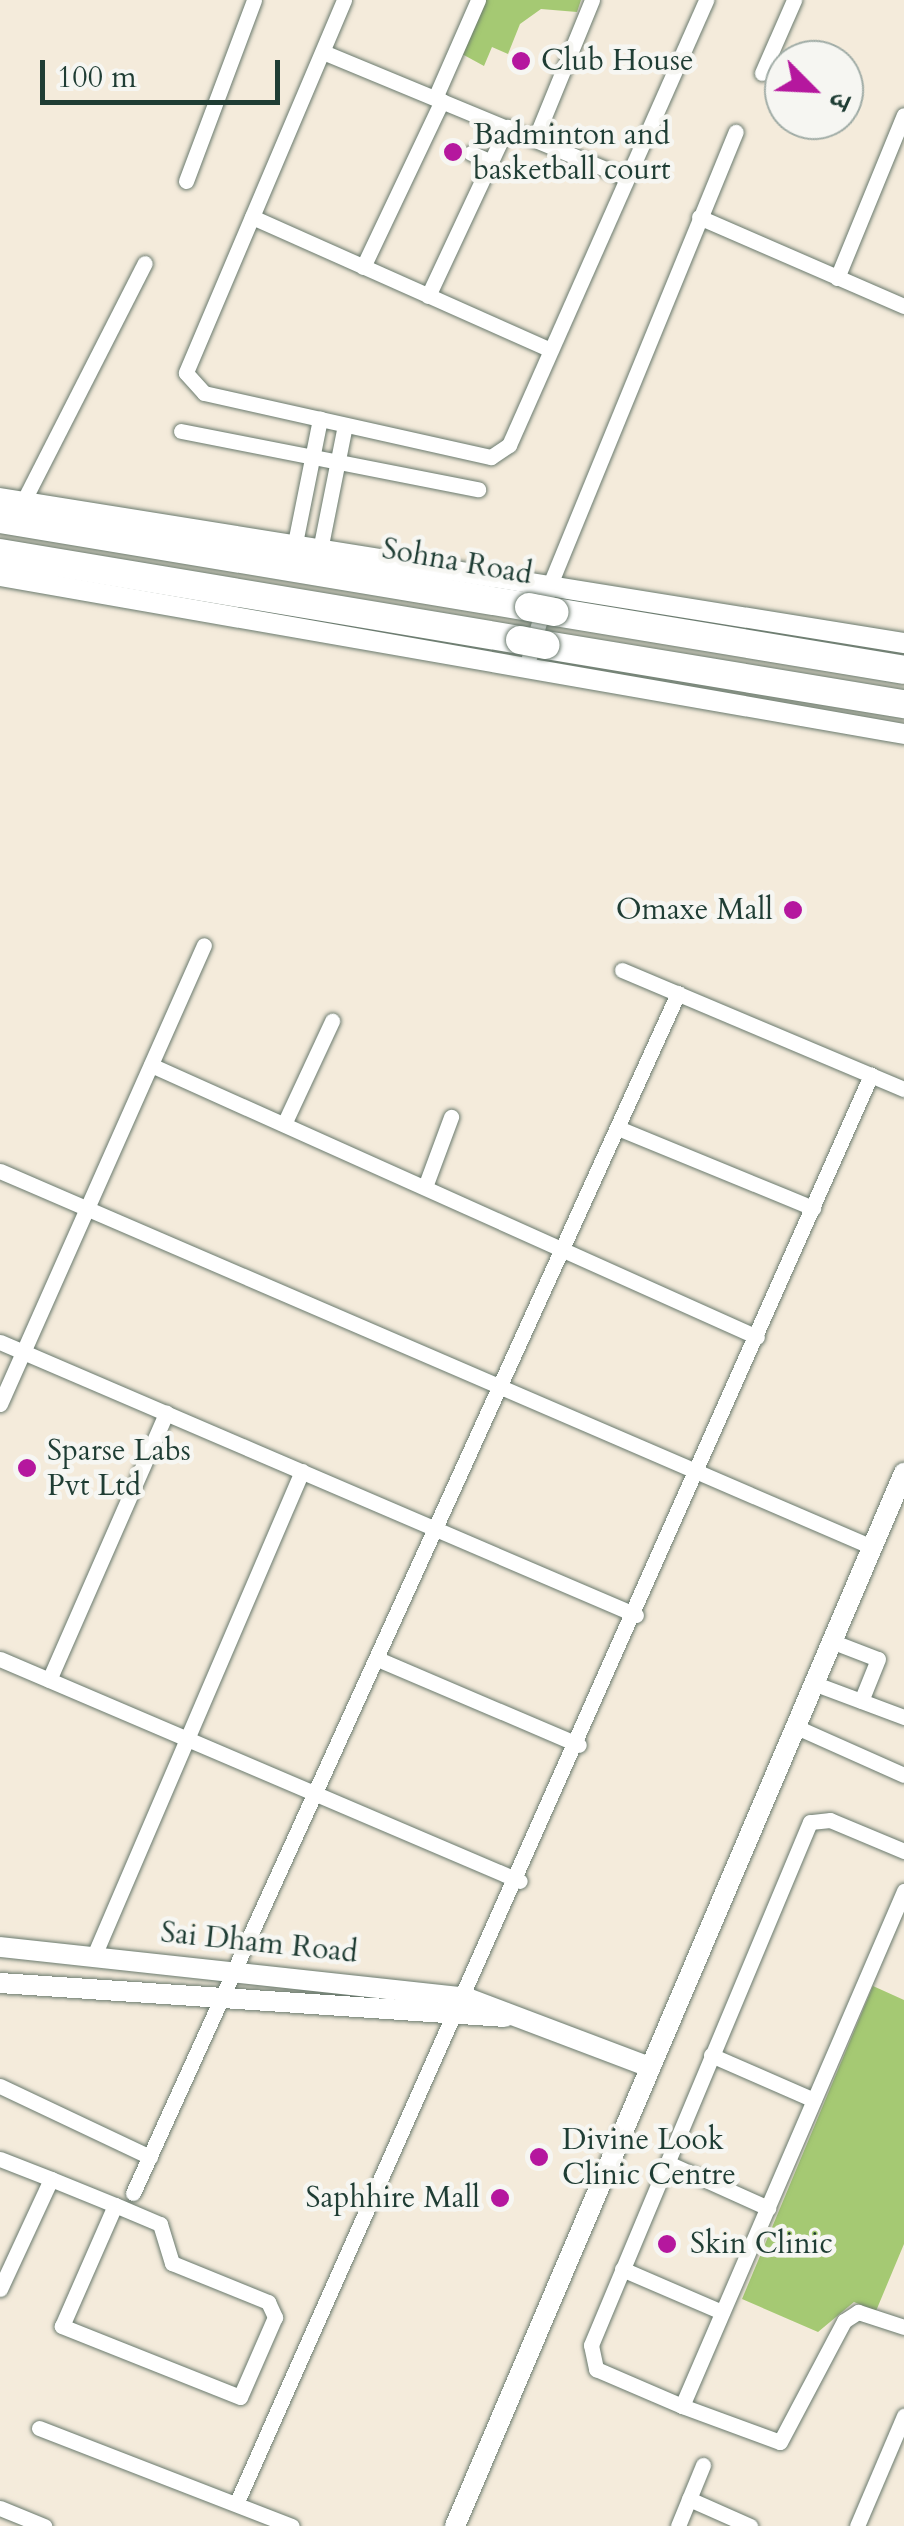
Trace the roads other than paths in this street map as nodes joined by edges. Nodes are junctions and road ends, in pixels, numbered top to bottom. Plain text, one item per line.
1 (254, 0) edge
2 (344, 0) edge
3 (478, 0) edge
4 (592, 0) edge
5 (706, 0) edge
6 (794, 0) edge
7 (323, 52) junction
8 (762, 73) dead end
9 (439, 100) junction
10 (904, 115) edge
11 (507, 127) junction
12 (736, 132) dead end
13 (536, 139) junction
14 (471, 153) dead end
15 (897, 153) edge
16 (491, 162) junction
17 (622, 176) junction
18 (186, 181) dead end
19 (252, 216) junction
20 (700, 217) junction
21 (146, 263) dead end
22 (363, 267) junction
23 (836, 278) junction
24 (428, 296) junction
25 (904, 306) edge
26 (546, 348) junction
27 (320, 419) junction
28 (344, 425) junction
29 (180, 431) dead end
30 (311, 457) junction
31 (335, 463) junction
32 (478, 489) dead end
33 (0, 498) edge
34 (23, 502) junction
35 (0, 519) edge
36 (294, 548) junction
37 (320, 550) junction
38 (0, 553) edge
39 (0, 576) edge
40 (545, 602) junction
41 (904, 644) edge
42 (526, 668) junction
43 (904, 670) edge
44 (904, 704) edge
45 (904, 734) edge
46 (204, 945) dead end
47 (622, 970) dead end
48 (678, 994) junction
49 (332, 1022) dead end
50 (151, 1065) junction
51 (871, 1075) junction
52 (904, 1089) edge
53 (451, 1117) dead end
54 (284, 1124) junction
55 (618, 1128) junction
56 (0, 1171) edge
57 (425, 1188) junction
58 (87, 1208) junction
59 (813, 1208) junction
60 (563, 1250) junction
61 (757, 1337) junction
62 (0, 1342) edge
63 (23, 1352) junction
64 (502, 1387) junction
65 (0, 1404) edge
66 (166, 1413) junction
67 (302, 1472) junction
68 (698, 1472) junction
69 (904, 1473) edge
70 (438, 1530) junction
71 (872, 1547) junction
72 (636, 1614) junction
73 (832, 1641) junction
74 (0, 1659) edge
75 (380, 1660) junction
76 (49, 1680) junction
77 (814, 1683) junction
78 (861, 1701) junction
79 (904, 1717) edge
80 (794, 1726) junction
81 (191, 1741) junction
82 (579, 1745) junction
83 (904, 1774) edge
84 (318, 1795) junction
85 (904, 1851) edge
86 (520, 1881) junction
87 (904, 1892) edge
88 (0, 1948) edge
89 (92, 1958) junction
90 (240, 1970) junction
91 (0, 1982) edge
92 (228, 1997) junction
93 (464, 2005) junction
94 (712, 2056) junction
95 (650, 2067) junction
96 (0, 2086) edge
97 (814, 2100) junction
98 (150, 2157) junction
99 (0, 2158) edge
100 (668, 2163) junction
101 (51, 2178) junction
102 (133, 2194) dead end
103 (115, 2205) junction
104 (768, 2208) junction
105 (622, 2269) junction
106 (0, 2289) edge
107 (722, 2312) junction
108 (904, 2327) edge
109 (682, 2406) junction
110 (904, 2416) edge
111 (39, 2428) dead end
112 (703, 2465) dead end
113 (689, 2499) junction
114 (236, 2504) junction
115 (0, 2508) edge
116 (44, 2526) edge
117 (292, 2526) edge
118 (454, 2526) edge
119 (678, 2526) edge
120 (750, 2526) edge
121 (857, 2526) edge

1 - 18 street
2 - 7 street
3 - 9 street
4 - 13 street
5 - 17 street
6 - 8 street
7 - 9 street
7 - 19 street
9 - 11 street
9 - 22 street
10 - 15 street
11 - 13 street
11 - 16 street
12 - 20 street
13 - 17 street
14 - 16 street
15 - 23 street
16 - 24 street
17 - 26 street
19 - 22 street
19 - 27 street
20 - 23 street
20 - 40 street
21 - 34 street
22 - 24 street
23 - 25 street
24 - 26 street
26 - 28 street
27 - 28 street
27 - 30 street
28 - 31 street
29 - 30 street
30 - 31 street
30 - 36 street
31 - 32 street
31 - 37 street
33 - 34 street
34 - 36 street
35 - 40 highway, Sohna Road
36 - 37 street
37 - 40 street
38 - 44 highway
39 - 42 street
40 - 41 street
40 - 42 street
40 - 43 highway, Sohna Road
42 - 45 street
46 - 50 street
47 - 48 street
48 - 51 street
48 - 55 street
49 - 54 street
50 - 54 street
50 - 58 street
51 - 52 street
51 - 59 street
53 - 57 street
54 - 57 street
55 - 59 street
55 - 60 street
56 - 58 street
57 - 60 street
58 - 63 street
58 - 64 street
59 - 61 street
60 - 61 street
60 - 64 street
61 - 68 street
62 - 63 street
63 - 65 street
63 - 66 street
64 - 68 street
64 - 70 street
66 - 67 street
66 - 76 street
67 - 70 street
67 - 81 street
68 - 71 street
68 - 72 street
69 - 71 street
70 - 72 street
70 - 75 street
71 - 73 street
72 - 82 street
73 - 77 street
73 - 78 street
74 - 76 street
75 - 82 street
75 - 84 street
76 - 81 street
77 - 78 street
77 - 80 street
78 - 79 street
80 - 83 street
80 - 95 street
81 - 84 street
81 - 89 street
82 - 86 street
84 - 86 street
84 - 90 street
85 - 94 street
86 - 93 street
87 - 97 street
88 - 89 street, Sai Dham Road
89 - 90 street, Sai Dham Road
90 - 92 street
90 - 93 street, Sai Dham Road
91 - 92 street, Sai Dham Road
92 - 93 street, Sai Dham Road
92 - 98 street
93 - 95 street, Sai Dham Road
93 - 114 street
94 - 97 street
94 - 100 street
95 - 118 street
96 - 98 street
97 - 104 street
98 - 102 street
99 - 101 street
100 - 104 street
100 - 105 street
101 - 103 street
101 - 106 street
103 - 103 street
104 - 107 street
105 - 107 street
105 - 109 street
107 - 109 street
108 - 109 street
110 - 121 street
111 - 114 street
112 - 113 street
113 - 119 street
113 - 120 street
114 - 117 street
115 - 116 street

